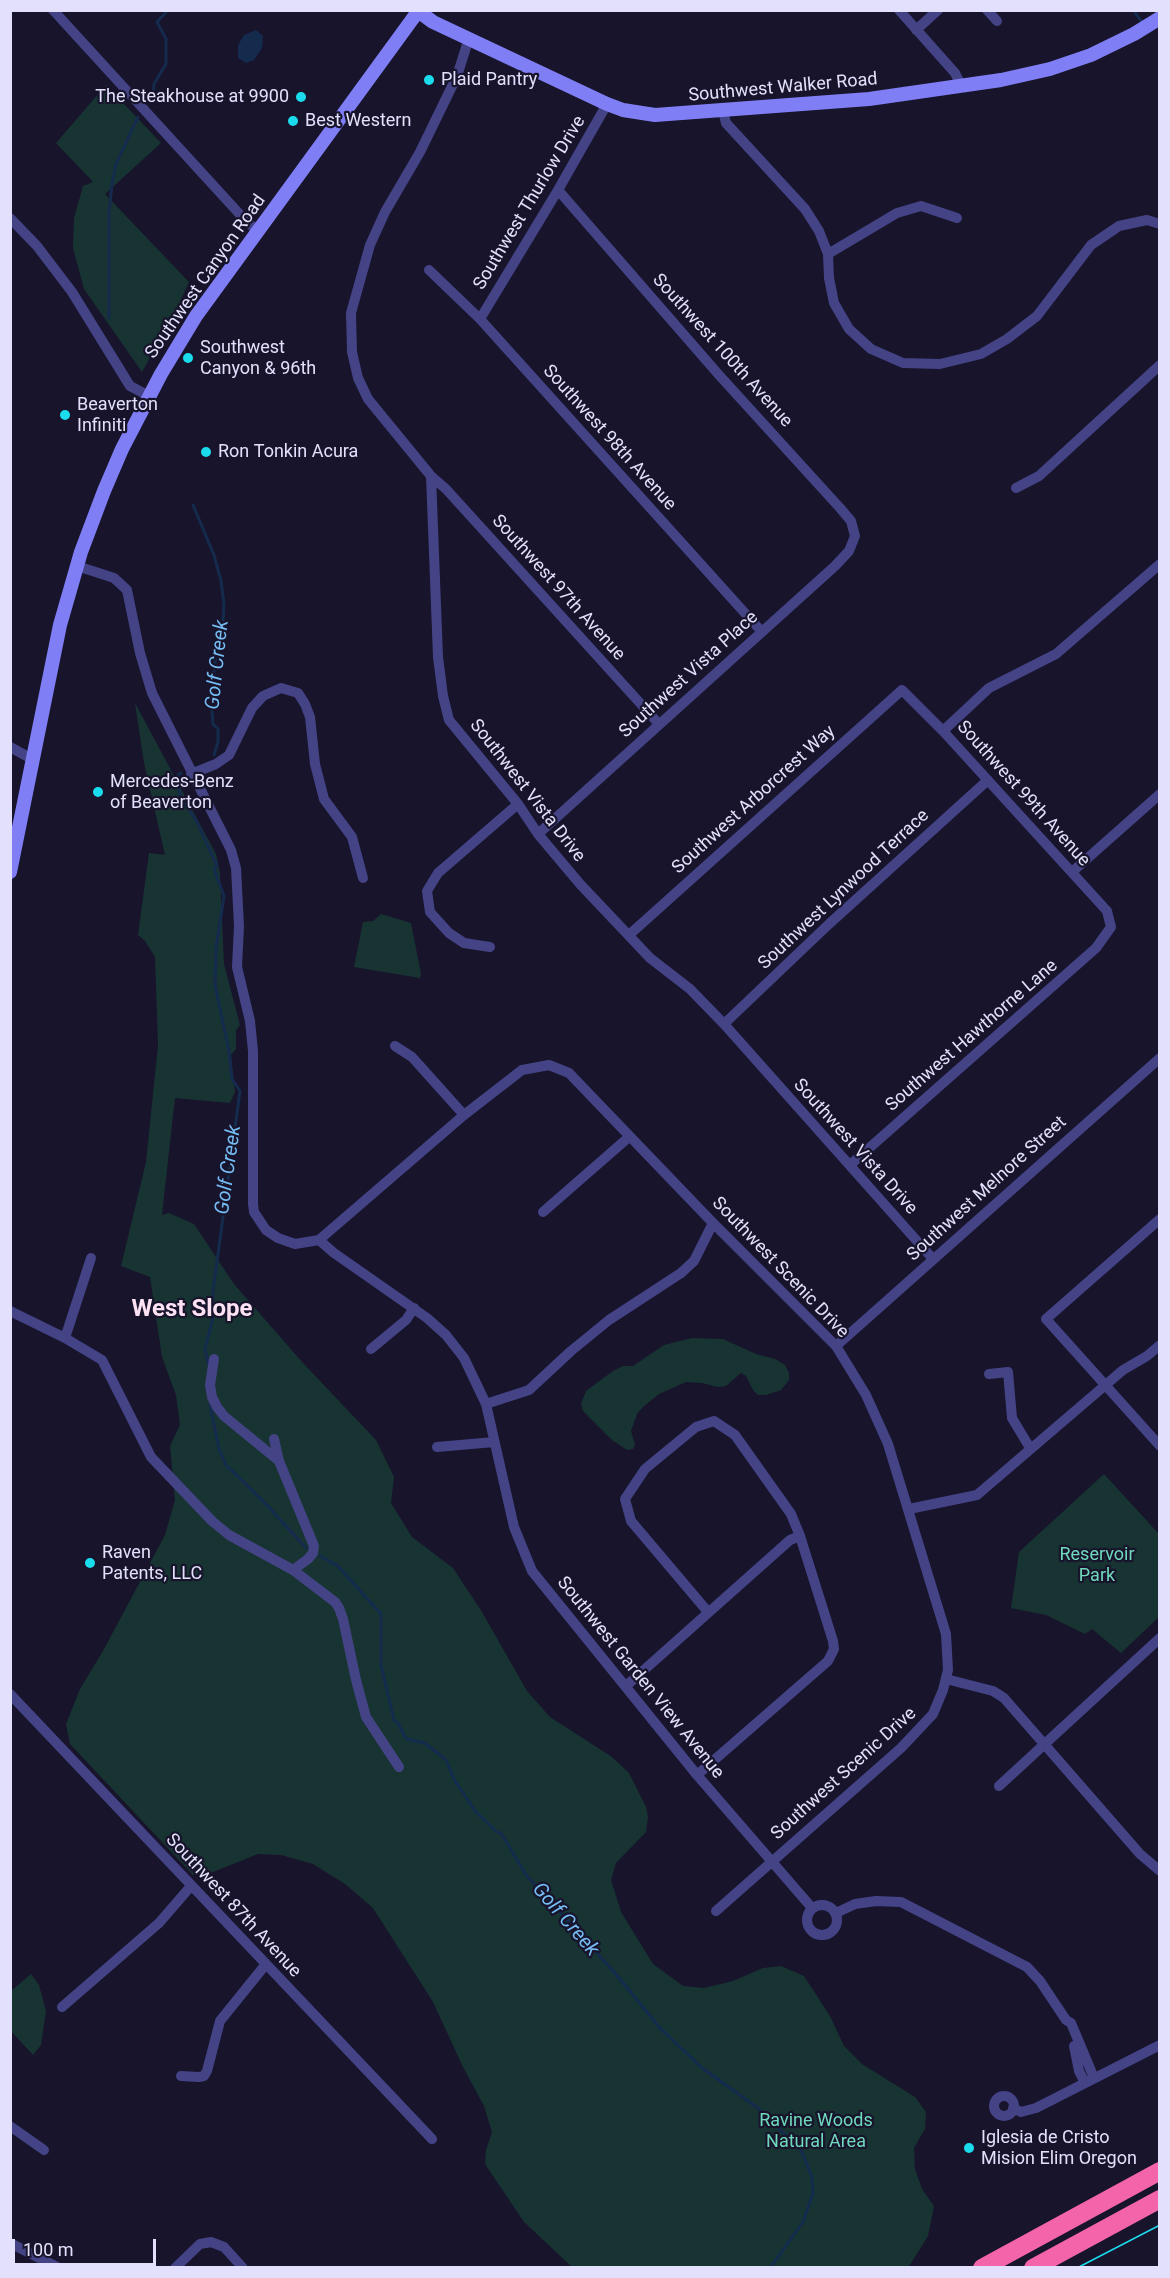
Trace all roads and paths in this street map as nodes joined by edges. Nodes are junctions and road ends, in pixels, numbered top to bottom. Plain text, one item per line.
1 (52, 10) edge
2 (899, 10) edge
3 (938, 10) edge
4 (987, 10) edge
5 (418, 11) edge
6 (1160, 18) edge
7 (998, 21) dead end
8 (916, 30) junction
9 (469, 38) junction
10 (962, 87) junction
11 (607, 104) junction
12 (723, 111) junction
13 (558, 190) junction
14 (10, 218) edge
15 (957, 218) dead end
16 (1160, 224) edge
17 (258, 231) junction
18 (828, 254) junction
19 (429, 270) dead end
20 (480, 319) junction
21 (1160, 365) edge
22 (149, 396) junction
23 (431, 476) junction
24 (1016, 488) dead end
25 (855, 536) joint
26 (1160, 564) edge
27 (77, 566) junction
28 (762, 632) junction
29 (902, 690) joint
30 (659, 724) junction
31 (943, 731) junction
32 (10, 747) edge
33 (32, 759) junction
34 (191, 774) junction
35 (988, 780) junction
36 (1160, 794) edge
37 (518, 804) junction
38 (538, 834) junction
39 (10, 872) edge
40 (1072, 872) junction
41 (363, 878) dead end
42 (1111, 927) joint
43 (629, 935) junction
44 (490, 947) dead end
45 (724, 1024) junction
46 (395, 1046) dead end
47 (1160, 1058) edge
48 (464, 1115) junction
49 (629, 1137) junction
50 (850, 1165) junction
51 (543, 1212) dead end
52 (1160, 1219) edge
53 (713, 1223) junction
54 (319, 1240) junction
55 (91, 1258) dead end
56 (933, 1259) junction
57 (414, 1308) junction
58 (10, 1311) edge
59 (65, 1338) junction
60 (1160, 1344) edge
61 (836, 1346) junction
62 (371, 1349) dead end
63 (213, 1359) dead end
64 (989, 1374) dead end
65 (1105, 1386) junction
66 (486, 1404) junction
67 (274, 1439) dead end
68 (494, 1442) junction
69 (1160, 1446) edge
70 (437, 1447) dead end
71 (1030, 1448) junction
72 (279, 1461) junction
73 (909, 1509) junction
74 (800, 1536) junction
75 (293, 1570) junction
76 (708, 1612) junction
77 (1160, 1638) edge
78 (946, 1679) junction
79 (626, 1686) junction
80 (10, 1694) edge
81 (1045, 1743) junction
82 (399, 1767) dead end
83 (697, 1775) junction
84 (999, 1786) dead end
85 (771, 1862) junction
86 (1160, 1871) edge
87 (191, 1886) junction
88 (812, 1908) junction
89 (716, 1911) dead end
90 (836, 1913) junction
91 (266, 1964) junction
92 (62, 2007) dead end
93 (1160, 2045) edge
94 (181, 2076) dead end
95 (1090, 2081) junction
96 (1013, 2108) dead end
97 (10, 2126) edge
98 (432, 2139) dead end
99 (44, 2150) dead end
100 (1160, 2171) edge
101 (1160, 2199) edge
102 (10, 2243) edge
103 (59, 2268) edge
104 (174, 2268) edge
105 (243, 2268) edge
106 (982, 2268) edge
107 (1033, 2268) edge

1 - 17 street
2 - 8 street
3 - 8 street
4 - 7 street
5 - 9 main road, Southwest Walker Road
5 - 17 main road, Southwest Canyon Road
6 - 10 main road, Southwest Walker Road
8 - 10 street
9 - 11 main road, Southwest Walker Road
9 - 23 street
10 - 12 main road, Southwest Walker Road
11 - 12 main road, Southwest Walker Road
11 - 13 street, Southwest Thurlow Drive
12 - 18 street
13 - 20 street, Southwest Thurlow Drive
13 - 25 street, Southwest 100th Avenue
14 - 22 street
15 - 18 street
16 - 18 street
17 - 22 main road, Southwest Canyon Road
19 - 20 street, Southwest 98th Avenue
20 - 28 street, Southwest 98th Avenue
21 - 24 street
22 - 27 main road, Southwest Canyon Road
23 - 30 street, Southwest 97th Avenue
23 - 37 street, Southwest Vista Drive
25 - 28 street, Southwest Vista Place
26 - 31 street
27 - 33 main road, Southwest Canyon Road
27 - 34 street
28 - 30 street, Southwest Vista Place
29 - 31 street, Southwest 99th Avenue
29 - 43 street, Southwest Arborcrest Way
30 - 38 street, Southwest Vista Place
31 - 35 street, Southwest 99th Avenue
32 - 33 street
33 - 39 main road, Southwest Canyon Road
34 - 41 street
34 - 54 street
35 - 40 street, Southwest 99th Avenue
35 - 45 street, Southwest Lynwood Terrace
36 - 40 street
37 - 38 street, Southwest Vista Drive
37 - 44 street
38 - 43 street, Southwest Vista Drive
40 - 42 street, Southwest 99th Avenue
42 - 50 street, Southwest Hawthorne Lane
43 - 45 street, Southwest Vista Drive
45 - 50 street, Southwest Vista Drive
46 - 48 street
47 - 56 street, Southwest Melnore Street
48 - 49 street, Southwest Scenic Drive
48 - 54 street, Southwest Scenic Drive
49 - 51 street
49 - 53 street, Southwest Scenic Drive
50 - 56 street, Southwest Vista Drive
52 - 65 street
53 - 61 street, Southwest Scenic Drive
53 - 66 street
54 - 57 street, Southwest Garden View Avenue
55 - 59 street
56 - 61 street, Southwest Melnore Street
57 - 62 street
57 - 66 street, Southwest Garden View Avenue
58 - 59 street
59 - 75 street
60 - 65 street
61 - 73 street, Southwest Scenic Drive
63 - 72 street
64 - 71 street
65 - 69 street
65 - 71 street
66 - 68 street, Southwest Garden View Avenue
67 - 72 street
68 - 70 street
68 - 79 street, Southwest Garden View Avenue
71 - 73 street
72 - 75 street
73 - 78 street, Southwest Scenic Drive
74 - 76 street
74 - 76 street
74 - 83 street
75 - 82 street
76 - 79 street
77 - 81 street
78 - 81 street
78 - 85 street, Southwest Scenic Drive
79 - 83 street, Southwest Garden View Avenue
80 - 87 street, Southwest 87th Avenue
81 - 84 street
81 - 86 street
83 - 85 street, Southwest Garden View Avenue
85 - 88 street, Southwest Garden View Avenue
85 - 89 street, Southwest Scenic Drive
87 - 91 street, Southwest 87th Avenue
87 - 92 street
88 - 90 street
88 - 90 street
90 - 95 street
91 - 94 street
91 - 98 street, Southwest 87th Avenue
93 - 95 street
95 - 96 street
97 - 99 street
100 - 106 highway
101 - 107 highway
102 - 103 street
104 - 105 street

